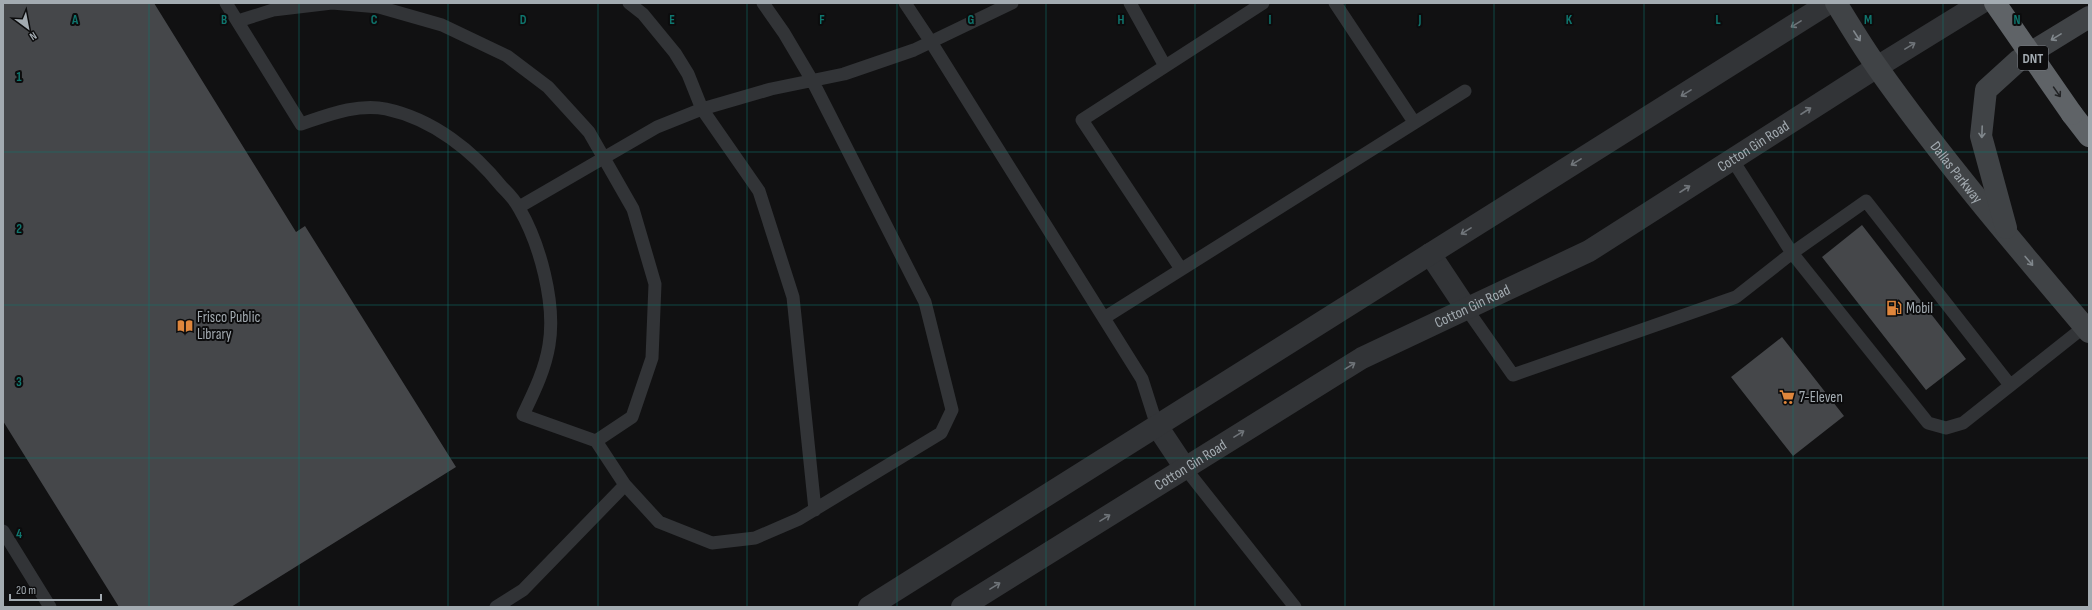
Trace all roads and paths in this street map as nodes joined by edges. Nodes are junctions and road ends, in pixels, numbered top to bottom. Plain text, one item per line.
1 (226, 3) edge
2 (629, 3) edge
3 (763, 3) edge
4 (905, 3) edge
5 (1012, 3) edge
6 (1130, 3) edge
7 (1263, 3) edge
8 (1335, 3) edge
9 (1829, 3) edge
10 (1836, 3) edge
11 (1981, 3) edge
12 (1995, 3) edge
13 (379, 5) edge
14 (2089, 17) edge
15 (238, 21) junction
16 (931, 42) junction
17 (1165, 66) junction
18 (1877, 67) junction
19 (813, 82) junction
20 (1465, 90) dead end
21 (702, 109) junction
22 (1414, 122) junction
23 (2089, 136) edge
24 (604, 156) junction
25 (1732, 159) junction
26 (519, 207) junction
27 (2009, 238) junction
28 (1792, 253) junction
29 (1430, 254) junction
30 (1181, 269) junction
31 (1466, 308) junction
32 (1104, 318) junction
33 (2087, 330) edge
34 (2010, 385) junction
35 (1157, 426) junction
36 (596, 441) junction
37 (1185, 468) junction
38 (625, 485) junction
39 (815, 510) junction
40 (3, 531) edge
41 (50, 607) edge
42 (496, 607) edge
43 (869, 607) edge
44 (962, 607) edge
45 (1296, 607) edge

1 - 15 lane
2 - 21 lane
3 - 19 lane
4 - 16 lane
5 - 16 lane
6 - 17 lane
7 - 17 lane
8 - 22 lane
9 -> 29 street
10 -> 18 main road, Dallas Parkway
18 -> 11 street, Cotton Gin Road
12 -> 23 highway, DNT, bridge
13 - 15 lane
13 - 24 lane
14 -> 27 main road
15 - 26 lane
16 - 19 lane
16 - 32 lane
17 - 30 lane
25 -> 18 street, Cotton Gin Road
18 - 27 main road, Dallas Parkway
19 - 21 lane
19 - 39 lane
20 - 22 lane
21 - 24 lane
21 - 39 lane
22 - 30 lane
24 - 26 lane
24 - 36 lane
25 - 28 lane
31 -> 25 street, Cotton Gin Road
26 - 36 lane
27 -> 33 main road, Dallas Parkway
28 - 31 lane
28 - 34 lane
28 - 34 lane
29 - 31 street
29 - 35 street
30 - 32 lane
37 -> 31 street, Cotton Gin Road
32 - 35 lane
33 - 34 lane
35 - 37 street
35 - 43 street
36 - 38 lane
44 -> 37 street, Cotton Gin Road
37 - 45 lane
38 - 39 lane
38 - 42 lane
40 - 41 lane

